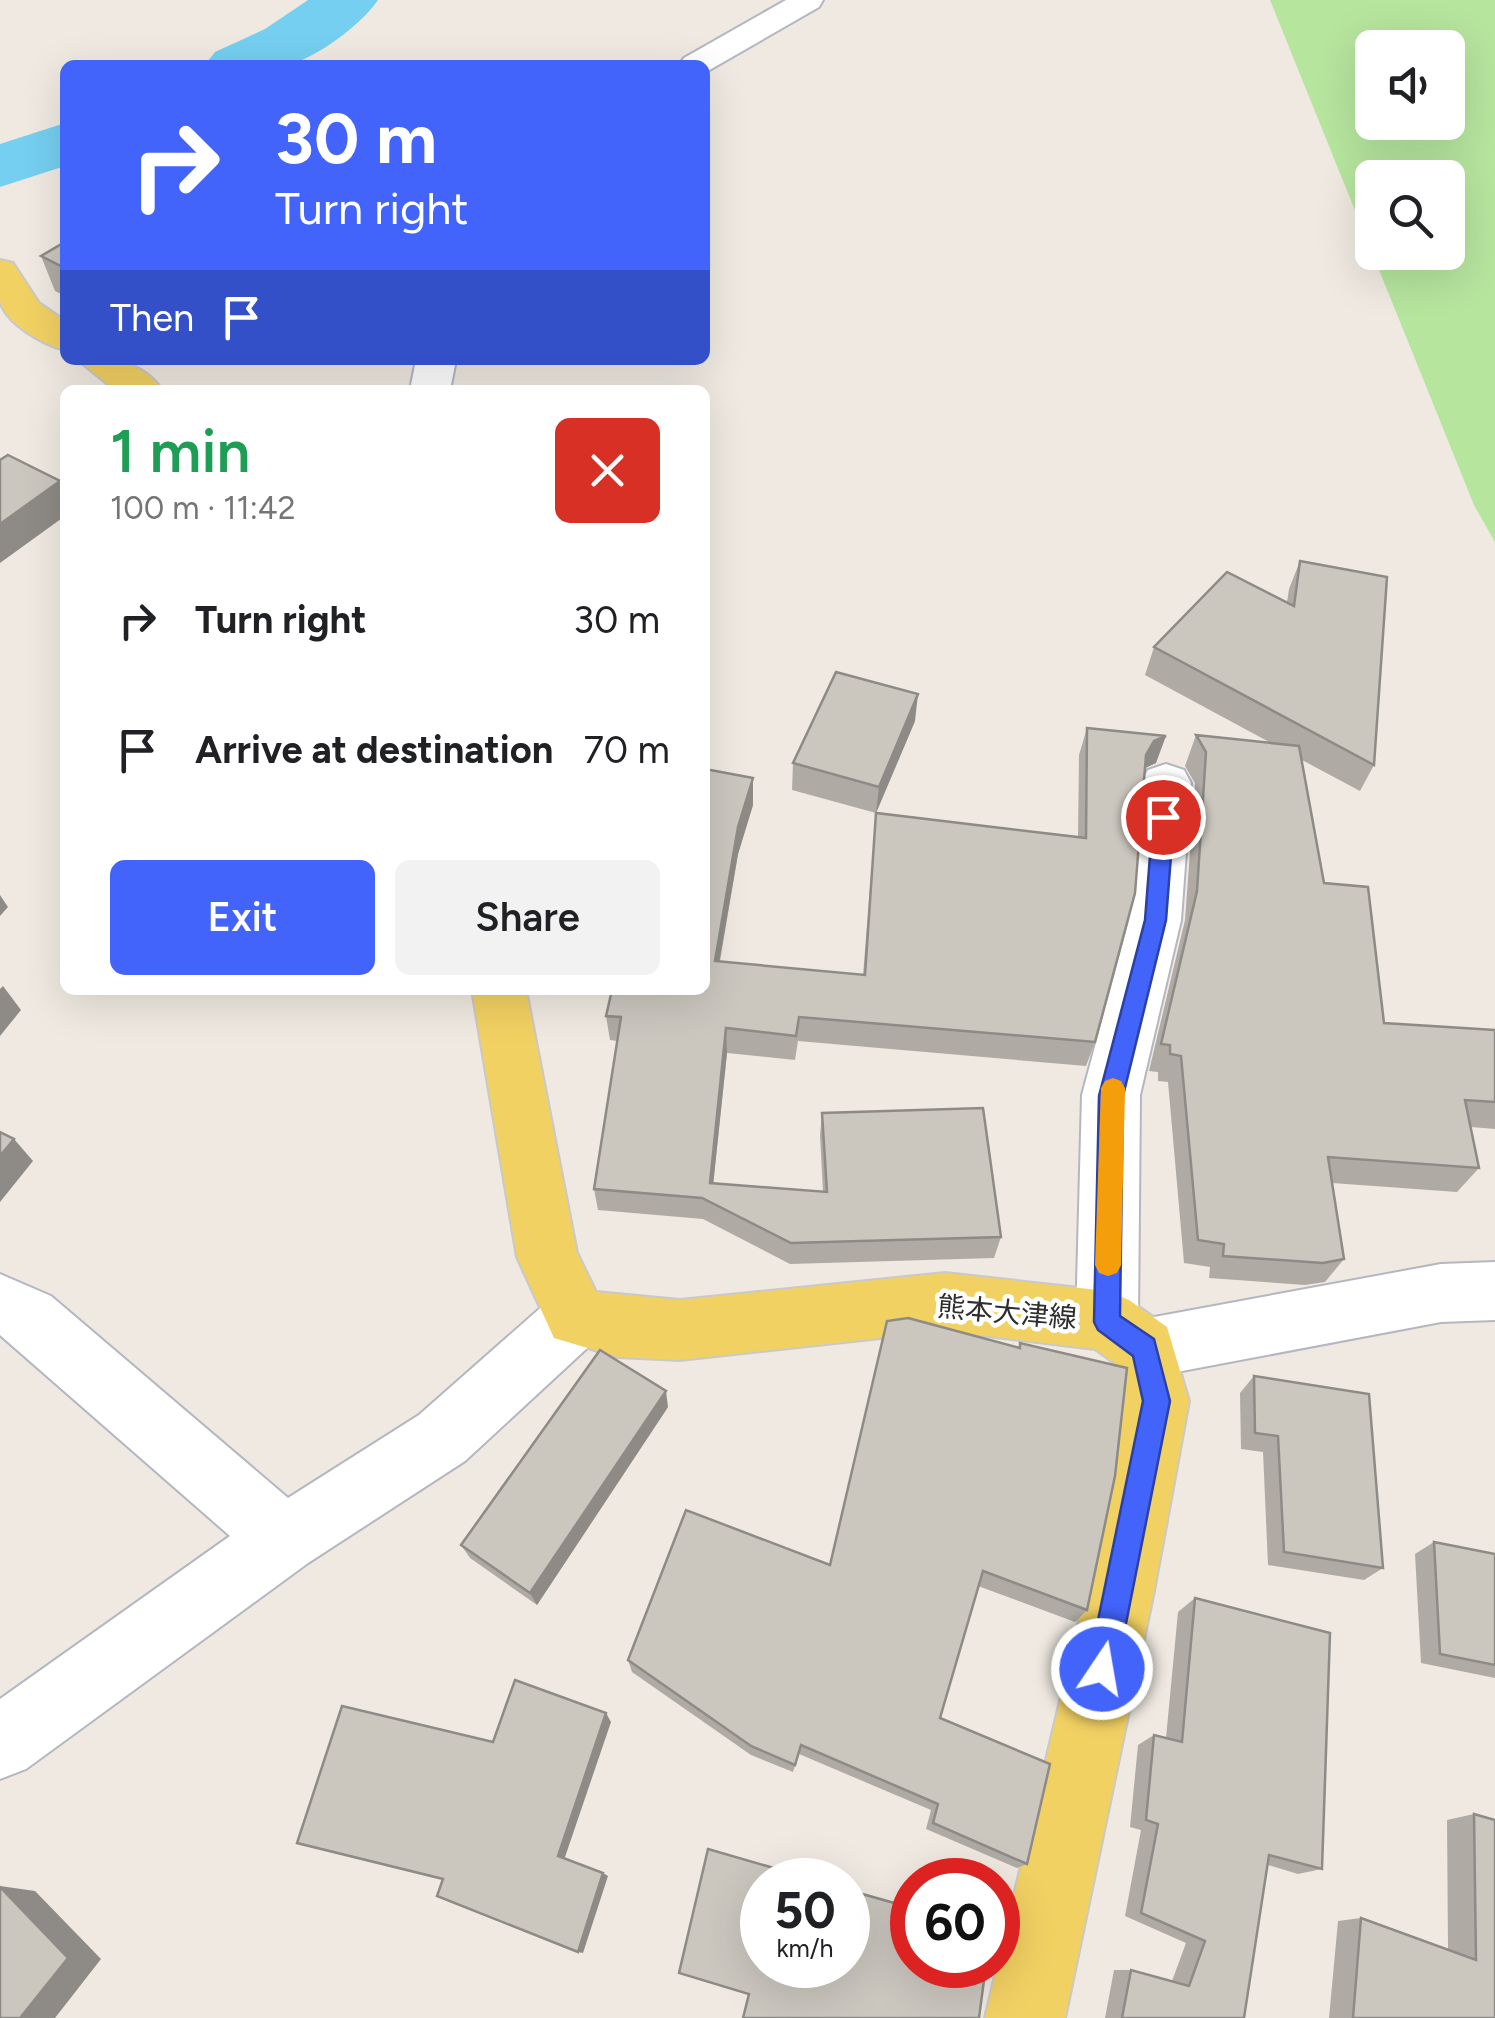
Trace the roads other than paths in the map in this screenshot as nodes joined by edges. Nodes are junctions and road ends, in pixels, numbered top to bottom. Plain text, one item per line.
1 (808, 0) edge
2 (705, 60) edge
3 (0, 271) edge
4 (60, 335) edge
5 (105, 365) edge
6 (135, 385) edge
7 (1166, 782) dead end
8 (500, 995) edge
9 (1495, 1291) edge
10 (0, 1303) edge
11 (576, 1317) junction
12 (1126, 1335) junction
13 (284, 1539) junction
14 (0, 1742) edge
15 (1025, 2018) edge

1 - 2 street
3 - 4 main road
5 - 6 main road
7 - 12 street
8 - 11 main road
9 - 12 street
10 - 13 street
11 - 12 main road, 熊本大津線
11 - 13 street
12 - 15 main road
13 - 14 street

